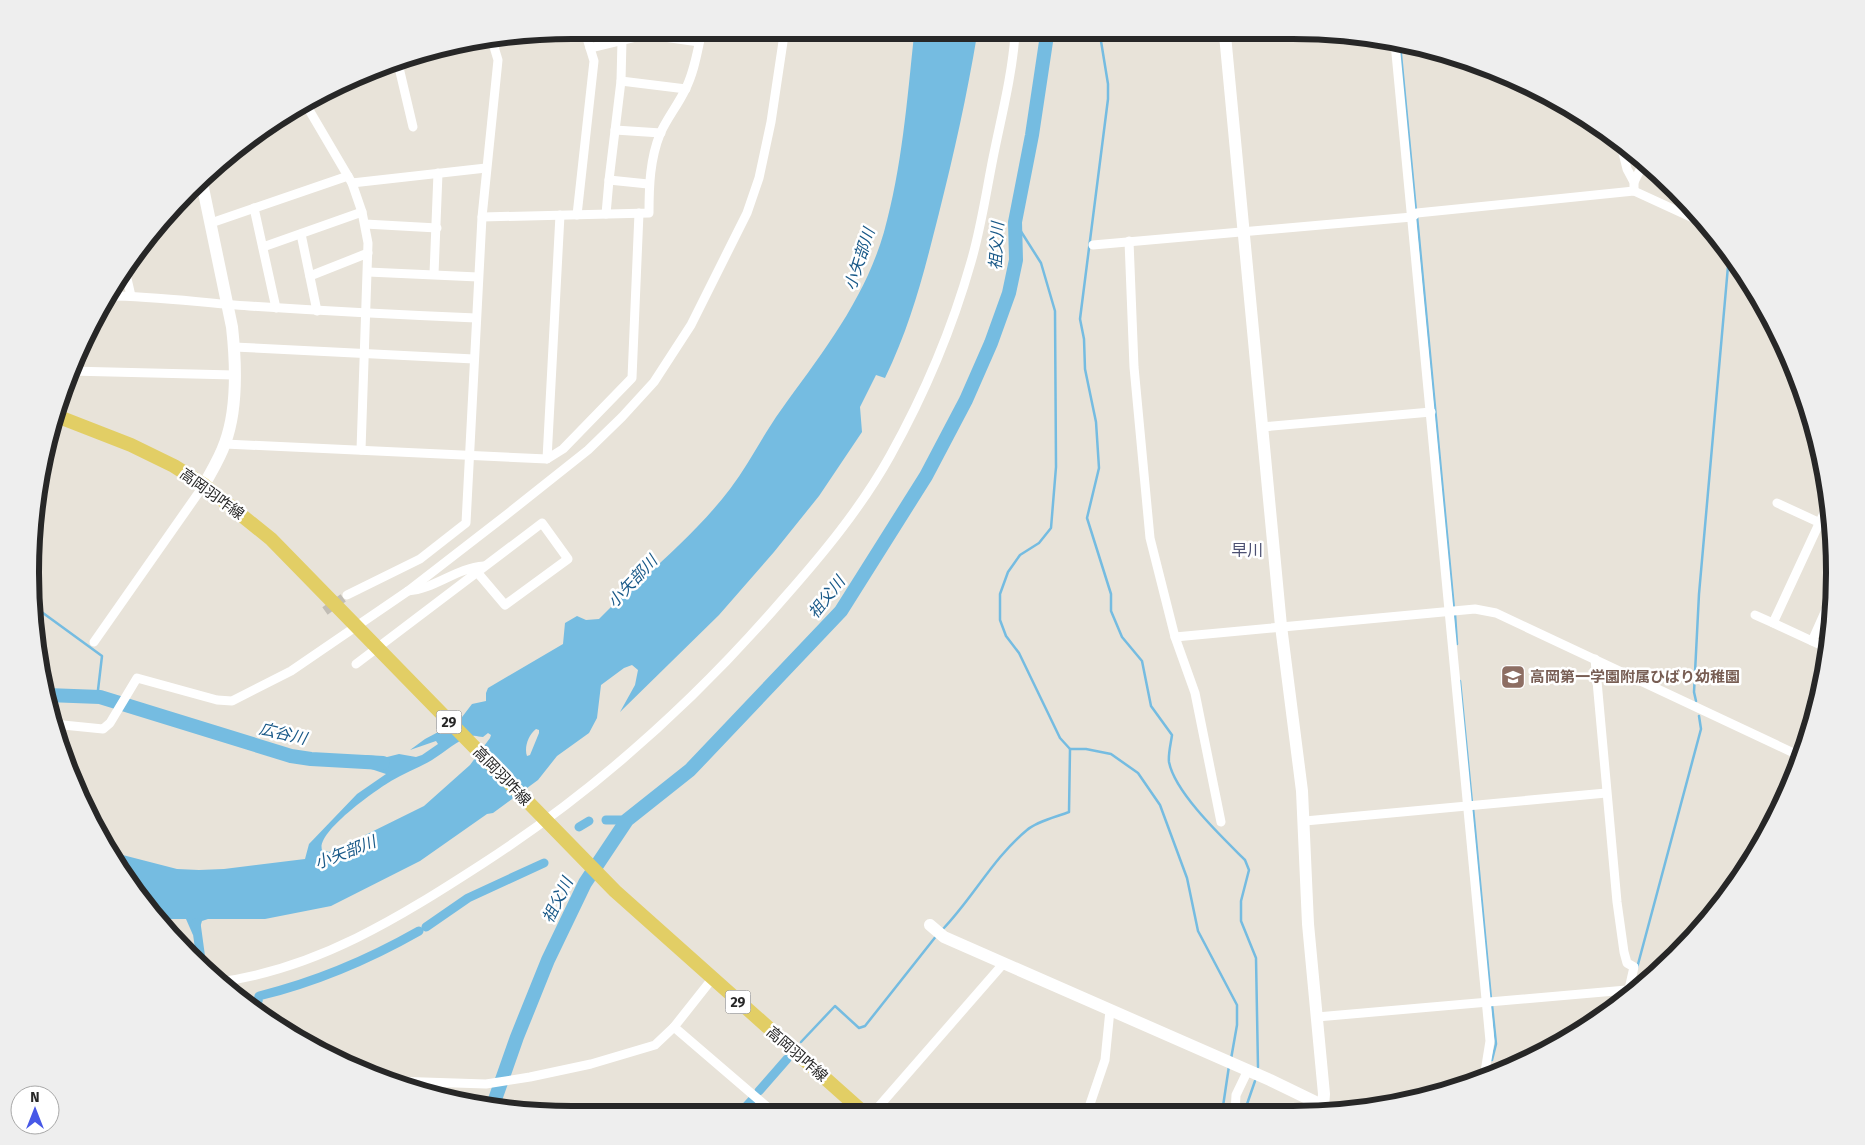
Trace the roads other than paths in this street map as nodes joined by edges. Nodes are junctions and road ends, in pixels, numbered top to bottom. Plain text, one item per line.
1 (587, 39) edge
2 (626, 39) edge
3 (700, 39) edge
4 (783, 39) edge
5 (1014, 39) edge
6 (1225, 39) edge
7 (622, 40) junction
8 (493, 45) edge
9 (590, 48) junction
10 (1396, 49) edge
11 (399, 68) edge
12 (621, 81) junction
13 (686, 89) junction
14 (308, 109) edge
15 (413, 127) dead end
16 (615, 130) junction
17 (661, 133) junction
18 (1623, 154) edge
19 (486, 168) junction
20 (1641, 169) edge
21 (438, 173) junction
22 (350, 180) junction
23 (609, 180) junction
24 (648, 184) junction
25 (1634, 186) junction
26 (203, 188) edge
27 (254, 208) junction
28 (362, 212) junction
29 (606, 214) junction
30 (639, 214) junction
31 (1688, 214) edge
32 (560, 215) junction
33 (577, 215) junction
34 (1415, 215) junction
35 (482, 217) junction
36 (211, 223) junction
37 (365, 224) junction
38 (437, 228) junction
39 (1244, 232) junction
40 (301, 234) junction
41 (1129, 242) junction
42 (1093, 245) dead end
43 (263, 247) junction
44 (368, 253) junction
45 (368, 272) junction
46 (434, 274) junction
47 (310, 276) junction
48 (478, 277) junction
49 (127, 279) edge
50 (116, 296) edge
51 (131, 296) junction
52 (228, 304) junction
53 (276, 308) junction
54 (317, 311) junction
55 (366, 313) junction
56 (476, 318) junction
57 (234, 347) junction
58 (365, 353) junction
59 (474, 359) junction
60 (78, 371) edge
61 (234, 375) junction
62 (1431, 412) junction
63 (62, 417) edge
64 (1262, 427) junction
65 (225, 444) junction
66 (361, 450) junction
67 (469, 454) junction
68 (547, 459) junction
69 (204, 486) junction
70 (1777, 503) dead end
71 (1823, 514) edge
72 (1819, 522) junction
73 (1824, 524) edge
74 (480, 569) junction
75 (408, 591) junction
76 (347, 595) tunnel mouth
77 (1454, 611) junction
78 (1824, 613) edge
79 (1755, 615) dead end
80 (1773, 623) junction
81 (1281, 626) junction
82 (358, 629) junction
83 (1175, 637) junction
84 (1812, 641) junction
85 (94, 642) dead end
86 (1821, 645) edge
87 (1595, 660) junction
88 (356, 664) dead end
89 (61, 725) edge
90 (1795, 753) edge
91 (1606, 792) junction
92 (1472, 805) junction
93 (542, 818) junction
94 (1305, 821) junction
95 (1221, 822) dead end
96 (937, 931) dead end
97 (1003, 964) junction
98 (712, 979) junction
99 (230, 981) edge
100 (1635, 982) edge
101 (1624, 990) edge
102 (1490, 1002) junction
103 (1110, 1010) junction
104 (1317, 1017) junction
105 (674, 1027) junction
106 (1243, 1067) junction
107 (1485, 1070) edge
108 (413, 1082) edge
109 (1314, 1105) edge
110 (1323, 1105) edge
111 (766, 1106) edge
112 (855, 1106) edge
113 (879, 1106) edge
114 (1089, 1106) edge
115 (1235, 1106) edge

1 - 9 street
2 - 7 street
3 - 13 street
4 - 75 street
5 - 93 street
6 - 39 street
7 - 9 street
7 - 12 street
8 - 19 street
9 - 33 street
10 - 34 street
11 - 15 street
12 - 13 street
12 - 16 street
13 - 17 street
14 - 22 street
16 - 17 street
16 - 23 street
17 - 24 street
18 - 25 street
19 - 21 street
19 - 35 street
20 - 25 street
21 - 22 street
21 - 38 street
22 - 27 street
22 - 28 street
23 - 24 street
23 - 29 street
24 - 30 street
25 - 31 street
25 - 34 street
26 - 36 street
27 - 36 street
27 - 43 street
28 - 37 street
28 - 40 street
29 - 30 street
29 - 33 street
30 - 68 street
32 - 33 street
32 - 35 street
32 - 68 street
34 - 39 street
34 - 62 street
35 - 48 street
36 - 52 street
37 - 38 street
37 - 44 street
38 - 46 street
39 - 41 street
39 - 64 street
40 - 43 street
40 - 47 street
41 - 42 street
41 - 83 street
43 - 53 street
44 - 45 street
44 - 47 street
45 - 46 street
45 - 55 street
46 - 48 street
47 - 54 street
48 - 56 street
49 - 51 street
50 - 51 street
51 - 52 street
52 - 53 street
52 - 57 street
53 - 54 street
54 - 55 street
55 - 56 street
55 - 58 street
56 - 59 street
57 - 58 street
57 - 61 street
58 - 59 street
58 - 66 street
59 - 67 street
60 - 61 street
61 - 65 street
62 - 64 street
62 - 77 street
63 - 69 main road, 高岡羽咋線 / 29
64 - 81 street
65 - 66 street
65 - 69 street
66 - 67 street
67 - 68 street
67 - 76 street
69 - 82 main road, 高岡羽咋線 / 29
69 - 85 street
70 - 72 street
71 - 72 street
72 - 73 street
72 - 80 street
74 - 74 street
74 - 75 street
74 - 88 street
75 - 82 street
77 - 81 street
77 - 87 street
77 - 92 street
78 - 84 street
79 - 80 street
80 - 84 street
81 - 83 street
81 - 94 street
82 - 89 street
82 - 93 main road, 高岡羽咋線 / 29
83 - 95 street
84 - 86 street
87 - 90 street
87 - 91 street
91 - 92 street
91 - 100 street
92 - 94 street
92 - 102 street
93 - 98 main road, 高岡羽咋線 / 29
93 - 99 street
94 - 104 street
96 - 97 street
97 - 103 street
97 - 113 street
98 - 105 street
98 - 112 main road, 高岡羽咋線 / 29
101 - 102 street
102 - 104 street
102 - 107 street
103 - 106 street
103 - 114 street
104 - 110 street
105 - 108 street
105 - 111 street
106 - 109 street
106 - 115 street

